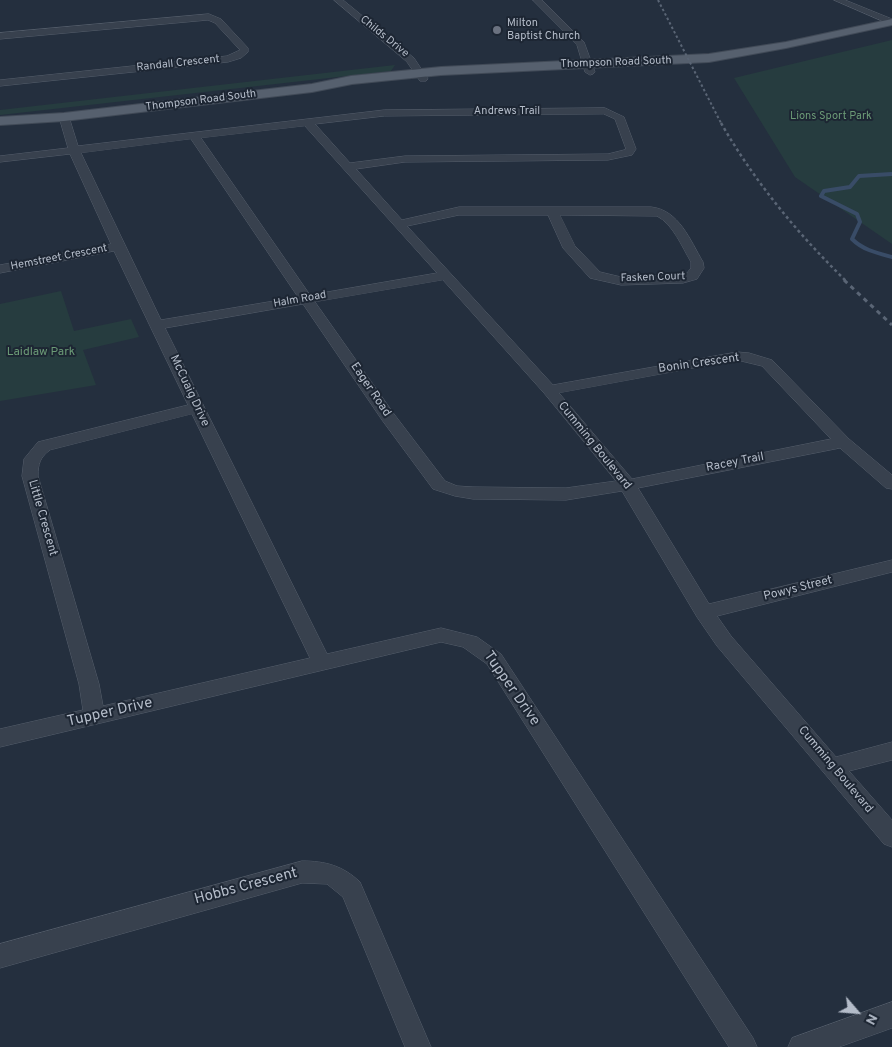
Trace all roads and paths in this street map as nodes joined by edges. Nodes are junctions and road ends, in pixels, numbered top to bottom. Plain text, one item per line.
1 (338, 0) edge
2 (537, 0) edge
3 (838, 0) edge
4 (892, 24) edge
5 (0, 36) edge
6 (589, 68) junction
7 (422, 76) junction
8 (0, 83) edge
9 (64, 117) junction
10 (0, 122) edge
11 (307, 122) junction
12 (0, 127) edge
13 (194, 136) junction
14 (74, 150) junction
15 (0, 160) edge
16 (346, 167) junction
17 (552, 211) junction
18 (399, 224) junction
19 (118, 246) junction
20 (0, 269) edge
21 (444, 276) junction
22 (308, 298) junction
23 (157, 325) junction
24 (549, 390) junction
25 (197, 408) junction
26 (843, 442) junction
27 (892, 484) edge
28 (628, 485) junction
29 (892, 566) edge
30 (704, 612) junction
31 (322, 663) junction
32 (94, 717) junction
33 (0, 738) edge
34 (892, 751) edge
35 (832, 767) junction
36 (892, 837) edge
37 (0, 956) edge
38 (892, 1016) edge
39 (418, 1047) edge
40 (744, 1047) edge
41 (801, 1047) edge

1 - 7 street, Childs Drive
2 - 6 street
3 - 4 street
4 - 6 main road, Thompson Road South
5 - 8 street, Randall Crescent
6 - 7 main road, Thompson Road South
7 - 9 main road, Thompson Road South
9 - 10 main road, Thompson Road South
9 - 12 main road, Thompson Road South
9 - 14 street, McCuaig Drive
11 - 13 street, Andrews Trail
11 - 16 street, Cumming Boulevard
11 - 16 street, Andrews Trail
13 - 14 street, Andrews Trail
13 - 22 street, Eager Road
14 - 15 street, Andrews Trail
14 - 19 street, McCuaig Drive
16 - 18 street, Cumming Boulevard
17 - 17 street, Fasken Court
17 - 18 street, Fasken Court
18 - 21 street, Cumming Boulevard
19 - 20 street, Hemstreet Crescent
19 - 23 street, McCuaig Drive
21 - 22 street, Halm Road
21 - 24 street, Cumming Boulevard
22 - 23 street, Halm Road
22 - 28 street, Eager Road
23 - 25 street, McCuaig Drive
24 - 26 street, Bonin Crescent
24 - 28 street, Cumming Boulevard
25 - 31 street, McCuaig Drive
25 - 32 street, Little Crescent
26 - 27 street, Bonin Crescent
26 - 28 street, Racey Trail
28 - 30 street, Cumming Boulevard
29 - 30 street, Powys Street
30 - 35 street, Cumming Boulevard
31 - 32 street, Tupper Drive
31 - 40 street, Tupper Drive
32 - 33 street, Tupper Drive
34 - 35 street
35 - 36 street, Cumming Boulevard
37 - 39 street, Hobbs Crescent
38 - 41 street

